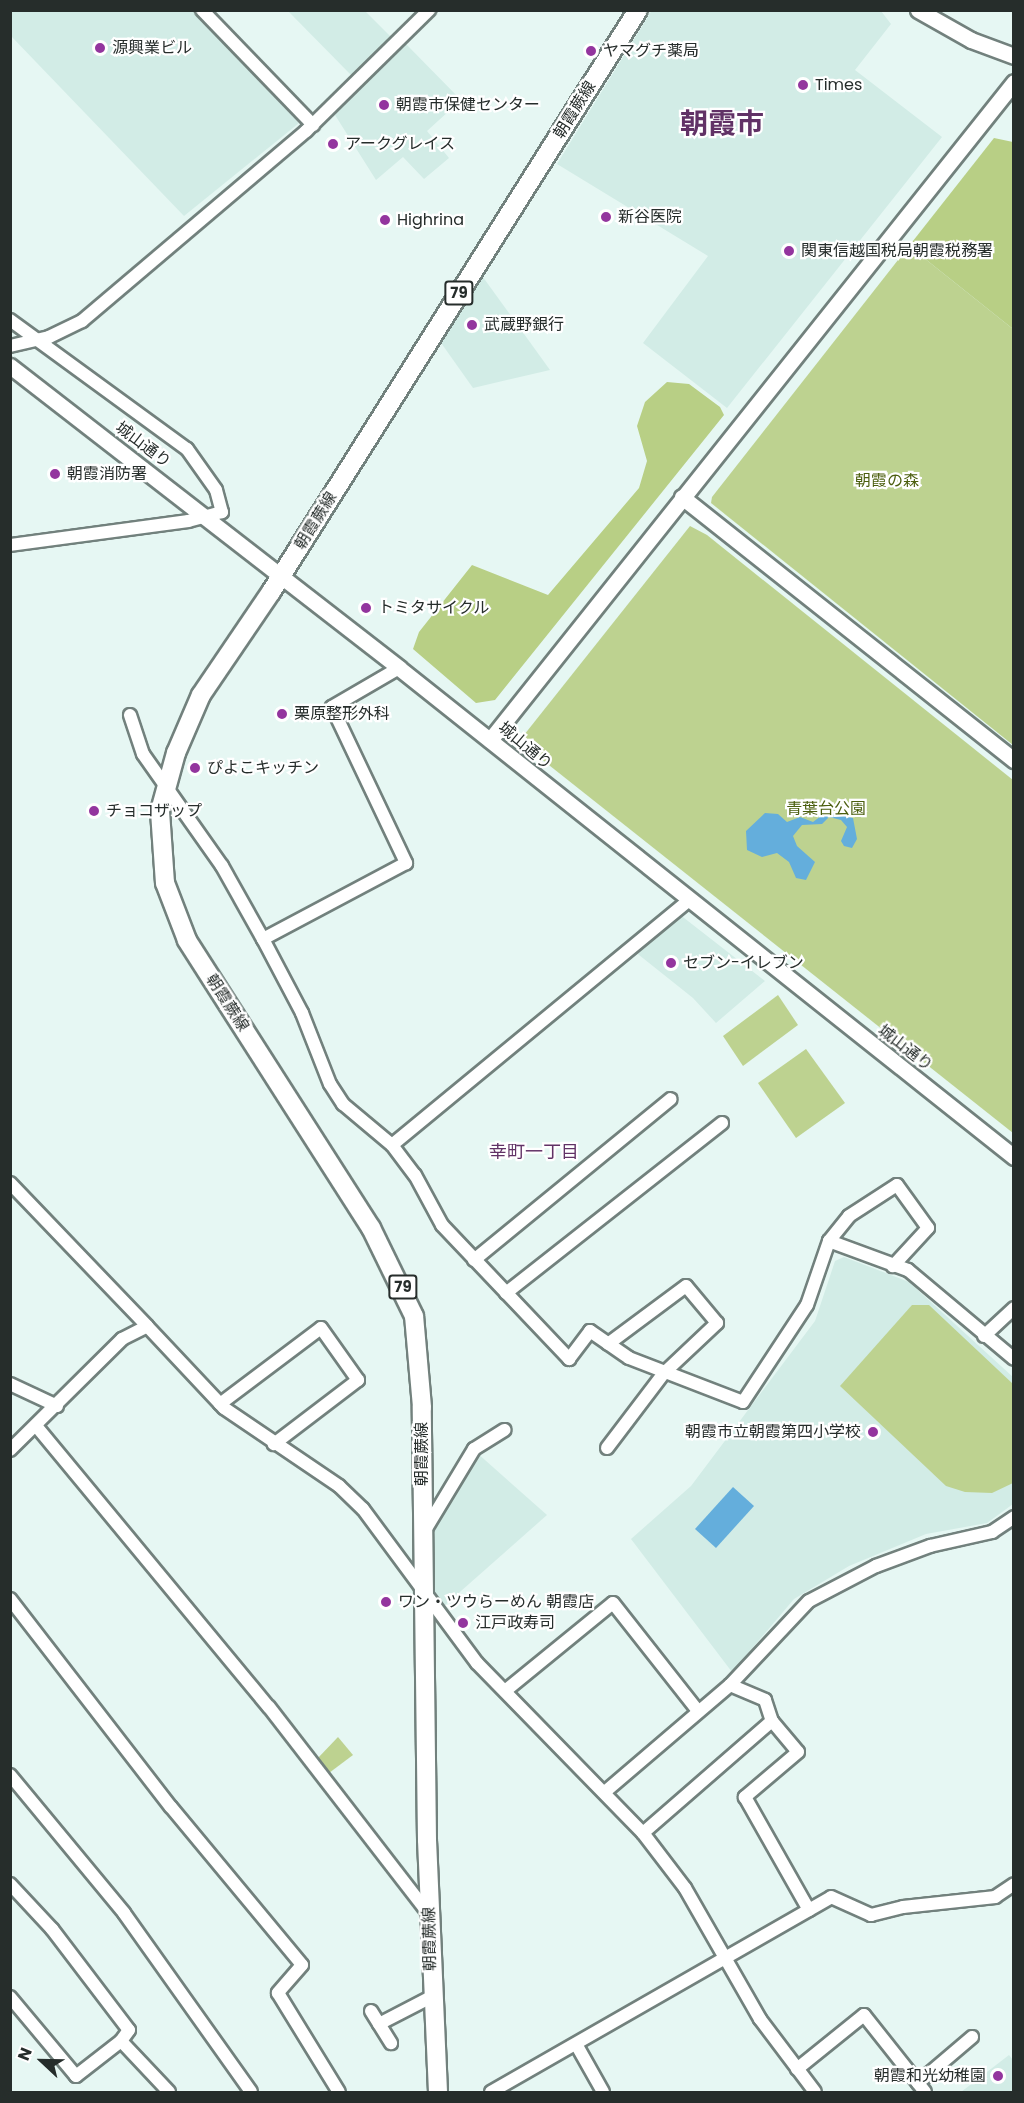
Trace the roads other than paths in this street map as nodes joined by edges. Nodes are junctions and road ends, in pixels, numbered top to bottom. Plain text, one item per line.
1 (202, 10) edge
2 (429, 10) edge
3 (638, 10) edge
4 (918, 10) edge
5 (1014, 56) edge
6 (1014, 82) edge
7 (313, 125) junction
8 (10, 320) edge
9 (36, 339) junction
10 (10, 346) edge
11 (10, 366) edge
12 (682, 497) junction
13 (207, 517) junction
14 (10, 545) edge
15 (280, 577) junction
16 (399, 668) junction
17 (130, 715) dead end
18 (490, 740) junction
19 (1014, 760) edge
20 (165, 785) junction
21 (689, 900) junction
22 (263, 939) junction
23 (671, 1099) dead end
24 (722, 1123) dead end
25 (392, 1145) junction
26 (1014, 1157) edge
27 (10, 1183) edge
28 (830, 1241) junction
29 (474, 1260) junction
30 (893, 1266) junction
31 (506, 1293) junction
32 (1014, 1308) edge
33 (147, 1326) junction
34 (984, 1336) junction
35 (608, 1344) junction
36 (1014, 1359) edge
37 (664, 1373) junction
38 (10, 1384) edge
39 (220, 1404) junction
40 (57, 1406) junction
41 (37, 1427) junction
42 (505, 1430) dead end
43 (274, 1444) junction
44 (608, 1448) dead end
45 (10, 1450) edge
46 (1014, 1517) edge
47 (422, 1536) junction
48 (422, 1588) junction
49 (10, 1599) edge
50 (730, 1685) junction
51 (505, 1691) junction
52 (698, 1711) junction
53 (772, 1721) junction
54 (10, 1775) edge
55 (606, 1791) junction
56 (643, 1833) junction
57 (10, 1884) edge
58 (1014, 1884) edge
59 (809, 1910) junction
60 (429, 1914) junction
61 (723, 1959) junction
62 (10, 1997) edge
63 (431, 1997) junction
64 (371, 2012) dead end
65 (379, 2024) junction
66 (972, 2037) dead end
67 (121, 2040) junction
68 (392, 2043) dead end
69 (576, 2044) junction
70 (797, 2069) junction
71 (921, 2088) edge
72 (169, 2092) edge
73 (251, 2092) edge
74 (339, 2092) edge
75 (438, 2092) edge
76 (491, 2092) edge
77 (603, 2092) edge
78 (815, 2092) edge

1 - 7 street
2 - 7 street
3 - 15 main road, 朝霞蕨線 / 79
4 - 5 street
6 - 12 street
7 - 9 street
8 - 9 street
9 - 10 street
9 - 13 street
11 - 13 street, 城山通り
12 - 18 street
12 - 19 street
13 - 14 street
13 - 15 street, 城山通り
15 - 16 street, 城山通り
15 - 20 main road, 朝霞蕨線 / 79
16 - 18 street, 城山通り
16 - 22 street
17 - 20 street
18 - 21 street, 城山通り
20 - 22 street
20 - 47 main road, 朝霞蕨線 / 79
21 - 25 street
21 - 26 street, 城山通り
22 - 25 street
23 - 29 street
24 - 31 street
25 - 29 street
27 - 33 street
28 - 30 street
28 - 30 street
28 - 37 street
29 - 31 street
30 - 34 street
31 - 35 street
32 - 34 street
33 - 39 street
33 - 40 street
34 - 36 street
35 - 37 street
35 - 37 street
37 - 44 street
38 - 40 street
39 - 43 street
39 - 43 street
40 - 41 street
41 - 45 street
41 - 60 street
42 - 47 street
43 - 48 street
46 - 50 street
47 - 48 main road, 朝霞蕨線 / 79
48 - 51 street
48 - 60 main road, 朝霞蕨線 / 79
49 - 74 street
50 - 52 street
50 - 53 street
51 - 52 street
51 - 55 street
52 - 55 street
53 - 56 street
53 - 59 street
54 - 73 street
55 - 56 street
56 - 61 street
57 - 67 street
58 - 59 street
59 - 61 street
60 - 63 main road, 朝霞蕨線 / 79
61 - 69 street
61 - 70 street
62 - 67 street
63 - 65 street
63 - 75 main road, 朝霞蕨線 / 79
64 - 65 street
65 - 68 street
66 - 71 street
67 - 72 street
69 - 76 street
69 - 77 street
70 - 71 street
70 - 78 street

